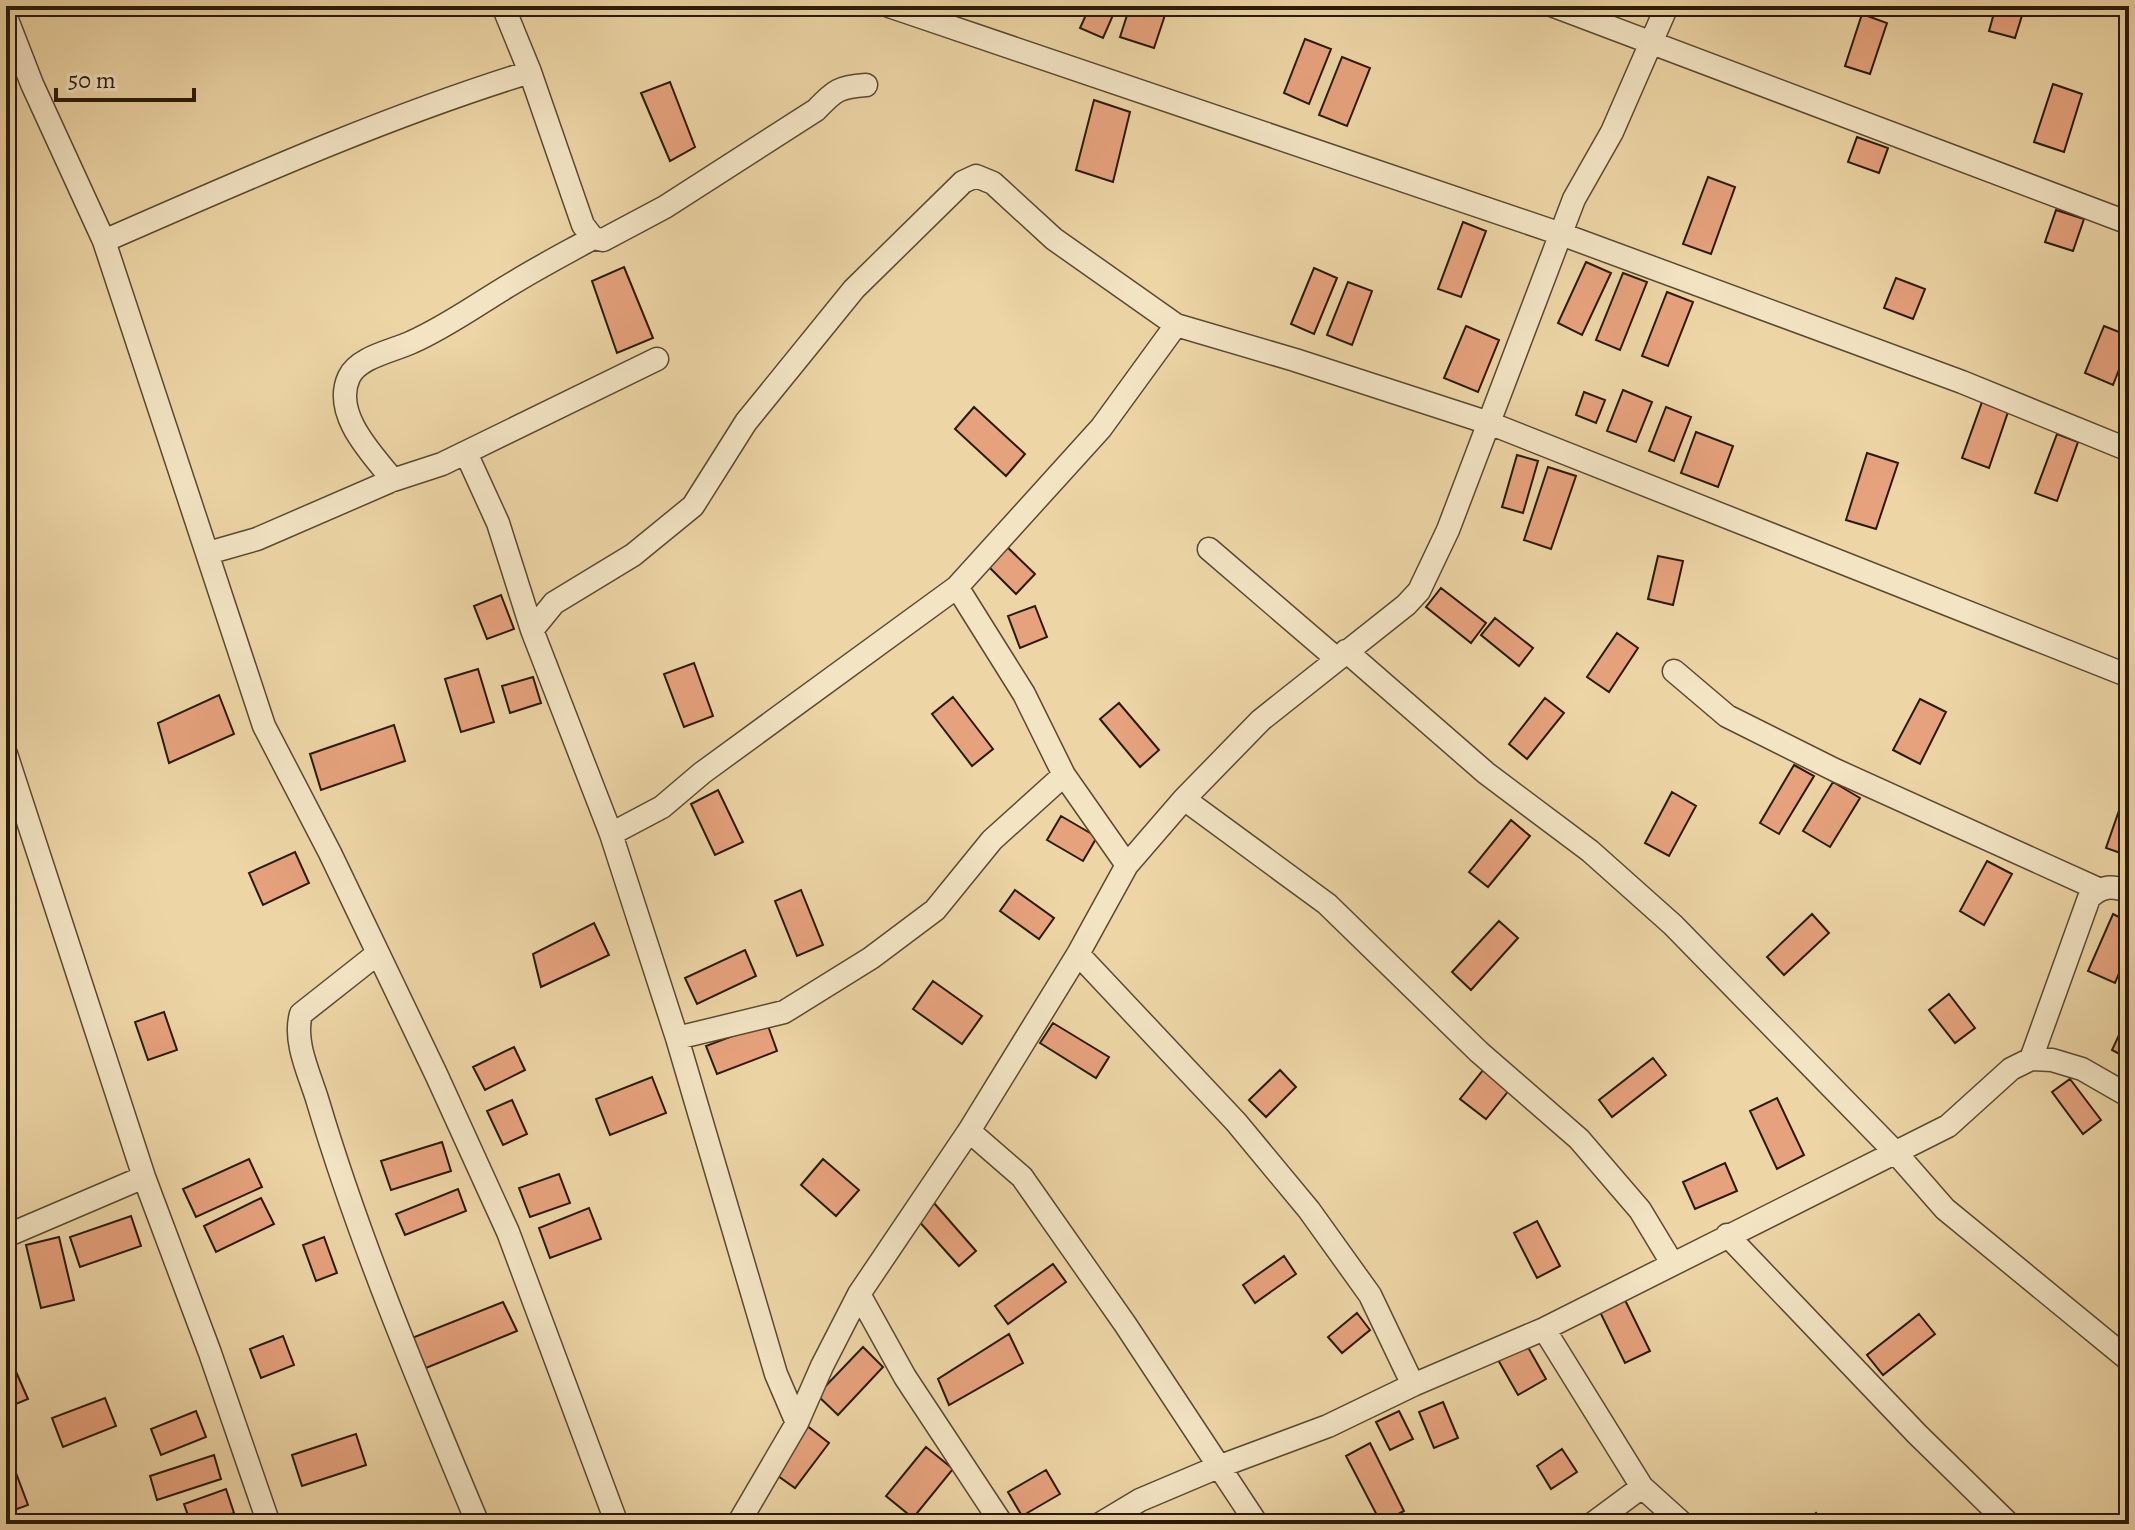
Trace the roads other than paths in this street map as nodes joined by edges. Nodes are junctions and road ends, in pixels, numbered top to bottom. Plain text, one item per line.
1 (503, 6) edge
2 (889, 6) edge
3 (1554, 6) edge
4 (1667, 6) edge
5 (6, 17) edge
6 (1652, 42) junction
7 (530, 72) junction
8 (866, 85) dead end
9 (2129, 223) edge
10 (1561, 234) junction
11 (593, 238) junction
12 (104, 241) junction
13 (1176, 325) junction
14 (657, 359) dead end
15 (1489, 423) junction
16 (2129, 450) edge
17 (466, 453) junction
18 (393, 480) junction
19 (1209, 549) dead end
20 (208, 553) junction
21 (957, 587) junction
22 (524, 601) junction
23 (554, 603) junction
24 (532, 630) junction
25 (1341, 655) junction
26 (1674, 671) dead end
27 (2129, 676) edge
28 (6, 754) edge
29 (1064, 775) junction
30 (1184, 799) junction
31 (611, 834) junction
32 (1127, 865) junction
33 (2098, 889) junction
34 (2129, 891) edge
35 (377, 954) junction
36 (1078, 954) junction
37 (677, 1038) junction
38 (2031, 1059) junction
39 (2129, 1096) edge
40 (969, 1131) junction
41 (1896, 1153) junction
42 (144, 1177) junction
43 (1727, 1235) junction
44 (6, 1236) edge
45 (1672, 1263) junction
46 (859, 1294) junction
47 (1544, 1329) junction
48 (2129, 1360) edge
49 (822, 1366) junction
50 (776, 1374) junction
51 (1413, 1385) junction
52 (797, 1423) junction
53 (1218, 1467) junction
54 (1642, 1487) junction
55 (269, 1524) edge
56 (478, 1524) edge
57 (617, 1524) edge
58 (738, 1524) edge
59 (1002, 1524) edge
60 (1100, 1524) edge
61 (1257, 1524) edge
62 (1592, 1524) edge
63 (1683, 1524) edge
64 (2009, 1524) edge

1 - 7 street
2 - 10 street
3 - 6 street
4 - 6 street
5 - 12 street
6 - 9 street
6 - 10 street
7 - 11 street
7 - 12 street
8 - 11 street
10 - 15 street
10 - 16 street
11 - 18 street
12 - 20 street
13 - 15 street
13 - 21 street
13 - 23 street
14 - 17 street
15 - 25 street
15 - 27 street
17 - 18 street
17 - 22 street
18 - 20 street
19 - 25 street
20 - 35 street
21 - 29 street
21 - 31 street
22 - 23 street
22 - 24 street
23 - 24 street
24 - 31 street
25 - 30 street
25 - 41 street
26 - 33 street
28 - 42 street
29 - 32 street
29 - 37 street
30 - 32 street
30 - 45 street
31 - 37 street
32 - 36 street
33 - 34 street
33 - 38 street
35 - 56 street
35 - 57 street
36 - 40 street
36 - 51 street
37 - 50 street
38 - 39 street
38 - 41 street
40 - 46 street
40 - 53 street
41 - 43 street
41 - 48 street
42 - 44 street
42 - 55 street
43 - 45 street
43 - 64 street
45 - 47 street
46 - 49 street
46 - 59 street
47 - 51 street
47 - 54 street
49 - 50 street
49 - 52 street
50 - 52 street
51 - 53 street
52 - 58 street
53 - 60 street
53 - 61 street
54 - 62 street
54 - 63 street

